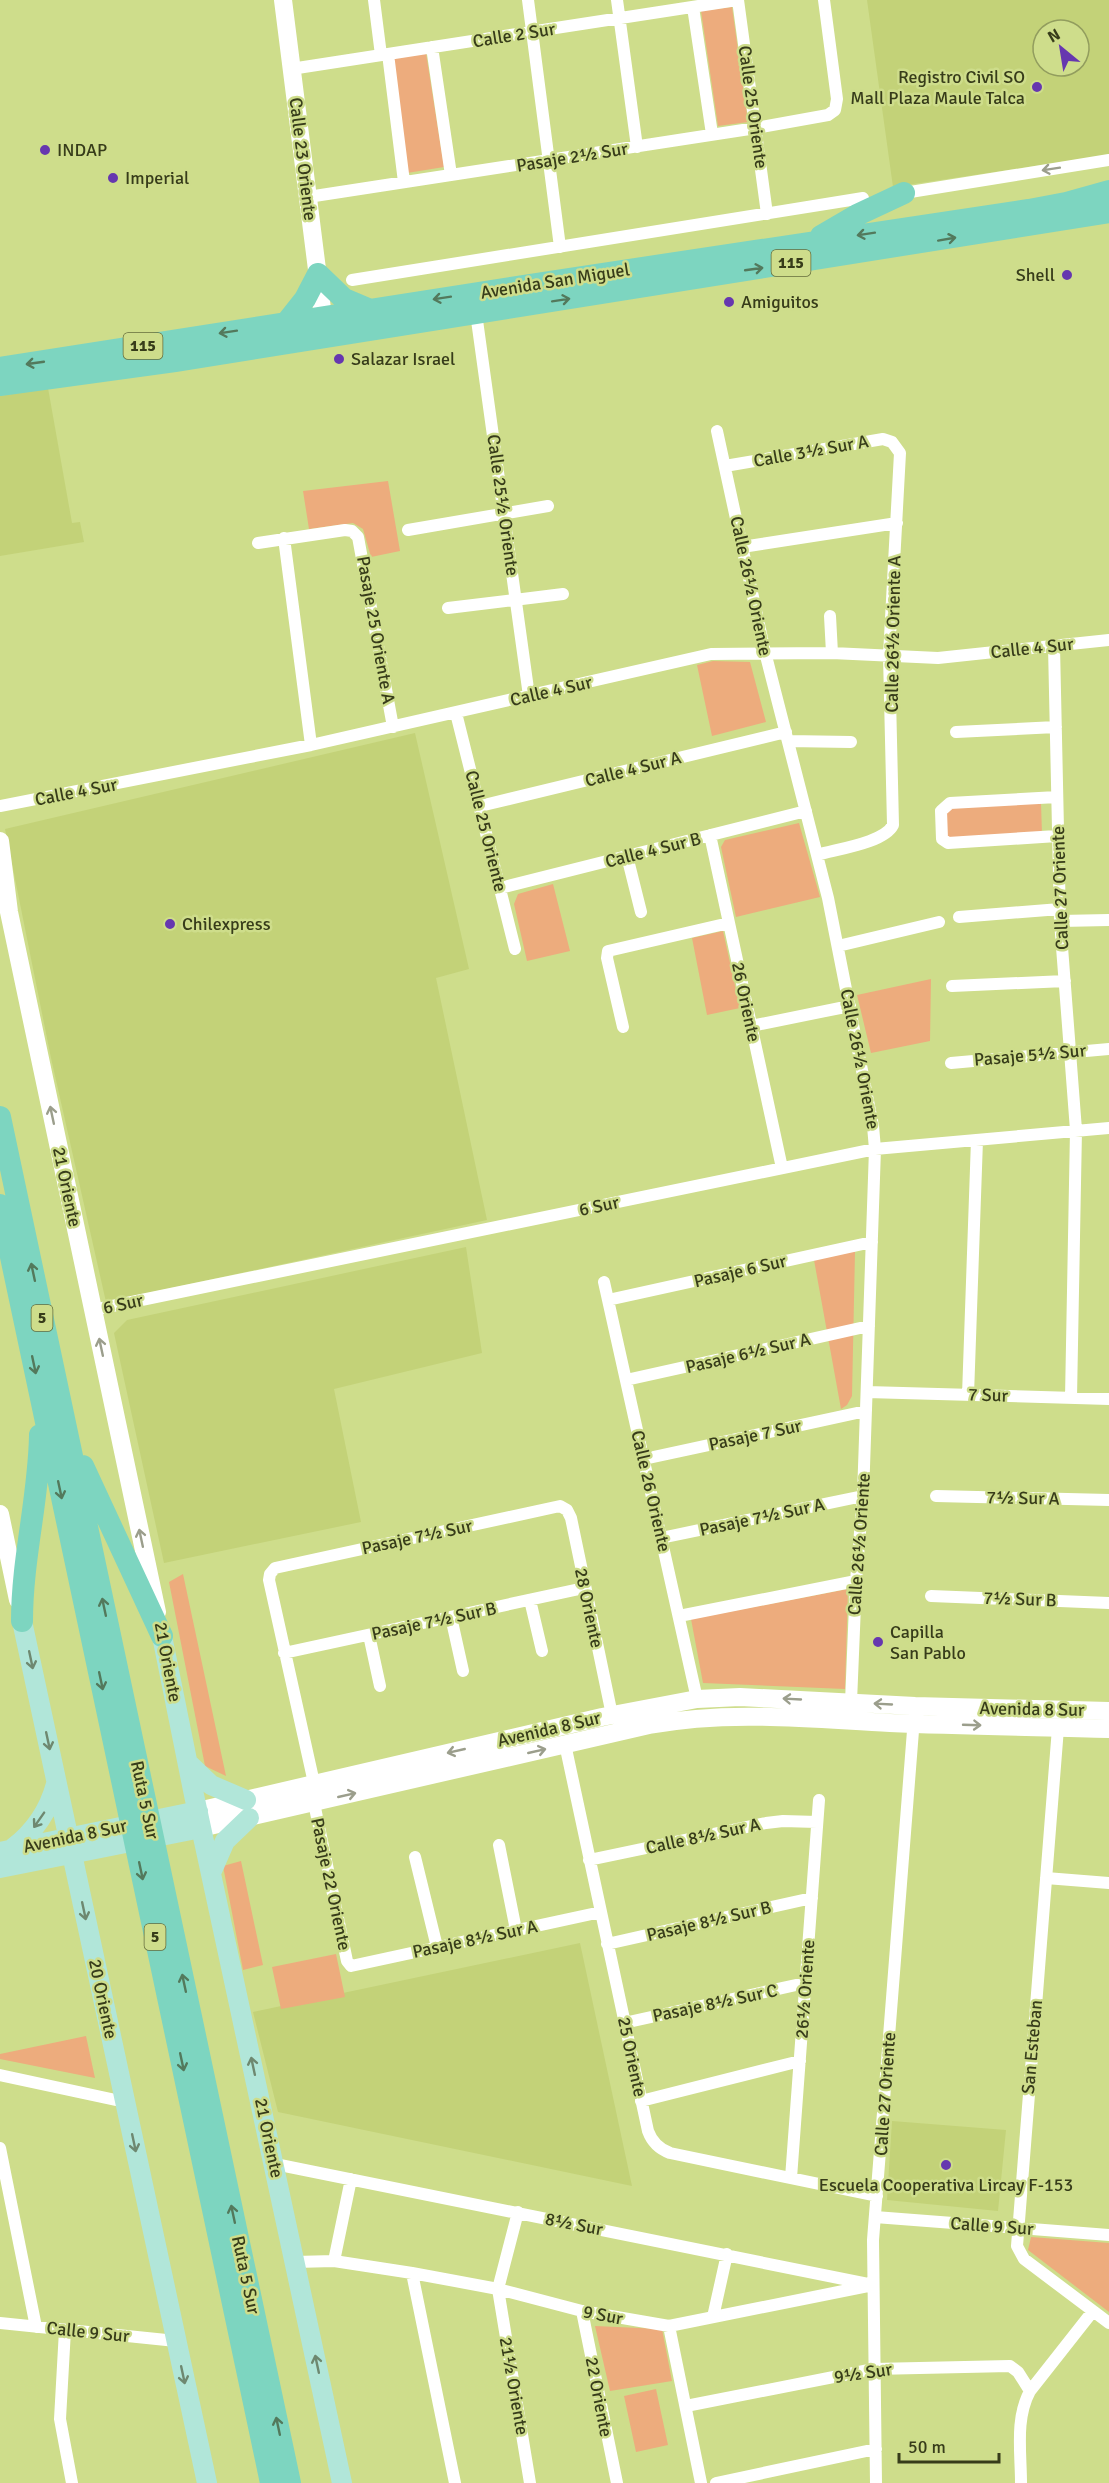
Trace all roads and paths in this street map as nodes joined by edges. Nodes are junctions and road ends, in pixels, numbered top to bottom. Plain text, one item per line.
1 (283, 0) edge
2 (374, 0) edge
3 (528, 0) edge
4 (617, 0) edge
5 (738, 0) edge
6 (824, 0) edge
7 (693, 7) junction
8 (619, 18) junction
9 (532, 32) junction
10 (432, 47) junction
11 (384, 55) junction
12 (291, 69) junction
13 (756, 128) junction
14 (712, 134) junction
15 (637, 147) junction
16 (1109, 160) edge
17 (549, 161) junction
18 (451, 175) junction
19 (404, 182) junction
20 (1109, 191) edge
21 (904, 193) joint
22 (308, 197) junction
23 (863, 198) dead end
24 (1109, 212) edge
25 (767, 214) junction
26 (810, 243) junction
27 (560, 247) junction
28 (318, 274) junction
29 (351, 280) dead end
30 (370, 310) junction
31 (476, 314) junction
32 (323, 317) junction
33 (286, 323) junction
34 (359, 332) junction
35 (299, 342) junction
36 (0, 368) edge
37 (0, 385) edge
38 (717, 431) dead end
39 (896, 445) joint
40 (724, 466) junction
41 (548, 506) dead end
42 (504, 513) junction
43 (897, 523) junction
44 (408, 530) dead end
45 (284, 538) junction
46 (258, 543) dead end
47 (742, 547) junction
48 (563, 594) dead end
49 (516, 599) junction
50 (448, 608) dead end
51 (830, 616) dead end
52 (1109, 640) edge
53 (1054, 646) junction
54 (765, 652) junction
55 (832, 653) junction
56 (889, 655) junction
57 (529, 696) junction
58 (456, 713) junction
59 (393, 727) junction
60 (1056, 727) junction
61 (956, 732) dead end
62 (787, 737) junction
63 (851, 742) dead end
64 (311, 745) junction
65 (1057, 797) junction
66 (0, 806) edge
67 (480, 806) junction
68 (806, 811) junction
69 (710, 835) junction
70 (1057, 836) junction
71 (0, 841) edge
72 (817, 855) junction
73 (627, 856) junction
74 (500, 888) junction
75 (641, 912) dead end
76 (1060, 915) junction
77 (959, 917) dead end
78 (1109, 920) edge
79 (939, 922) dead end
80 (729, 923) junction
81 (838, 946) junction
82 (515, 949) dead end
83 (1065, 981) junction
84 (952, 986) dead end
85 (850, 1006) junction
86 (751, 1026) junction
87 (623, 1027) dead end
88 (1109, 1049) edge
89 (1070, 1051) junction
90 (951, 1063) dead end
91 (0, 1117) edge
92 (1109, 1128) edge
93 (1076, 1130) junction
94 (978, 1140) junction
95 (875, 1149) junction
96 (782, 1168) junction
97 (0, 1205) edge
98 (872, 1242) junction
99 (604, 1282) dead end
100 (608, 1300) junction
101 (93, 1310) junction
102 (869, 1326) junction
103 (626, 1380) junction
104 (39, 1392) junction
105 (867, 1392) junction
106 (968, 1395) junction
107 (1071, 1398) junction
108 (1109, 1399) edge
109 (866, 1411) junction
110 (62, 1412) junction
111 (644, 1459) junction
112 (863, 1496) junction
113 (936, 1496) dead end
114 (1109, 1500) edge
115 (560, 1506) joint
116 (0, 1514) edge
117 (661, 1538) junction
118 (856, 1581) junction
119 (584, 1588) junction
120 (931, 1596) dead end
121 (530, 1600) junction
122 (1109, 1603) edge
123 (679, 1616) junction
124 (451, 1617) junction
125 (22, 1620) junction
126 (369, 1635) junction
127 (162, 1636) junction
128 (542, 1651) dead end
129 (284, 1653) junction
130 (463, 1671) dead end
131 (380, 1686) dead end
132 (697, 1699) junction
133 (850, 1702) junction
134 (1109, 1711) edge
135 (612, 1715) junction
136 (914, 1715) junction
137 (1058, 1728) junction
138 (1109, 1729) edge
139 (565, 1744) junction
140 (188, 1763) junction
141 (56, 1781) junction
142 (314, 1783) junction
143 (819, 1800) dead end
144 (314, 1803) junction
145 (247, 1809) junction
146 (199, 1820) junction
147 (817, 1822) junction
148 (499, 1845) dead end
149 (70, 1846) junction
150 (5, 1851) edge
151 (415, 1857) dead end
152 (589, 1860) junction
153 (0, 1869) edge
154 (211, 1873) junction
155 (1046, 1878) junction
156 (1109, 1883) edge
157 (812, 1898) junction
158 (600, 1912) junction
159 (516, 1930) junction
160 (607, 1944) junction
161 (437, 1947) junction
162 (350, 1965) joint
163 (805, 1983) junction
164 (624, 2023) junction
165 (800, 2061) junction
166 (0, 2075) edge
167 (641, 2101) junction
168 (125, 2102) junction
169 (0, 2148) edge
170 (275, 2164) junction
171 (790, 2178) junction
172 (351, 2179) junction
173 (877, 2196) junction
174 (6, 2205) edge
175 (518, 2212) junction
176 (875, 2217) junction
177 (1017, 2228) junction
178 (1109, 2235) edge
179 (727, 2254) junction
180 (333, 2261) junction
181 (295, 2262) junction
182 (412, 2273) junction
183 (873, 2285) junction
184 (498, 2289) junction
185 (582, 2311) junction
186 (1093, 2311) junction
187 (713, 2318) junction
188 (0, 2323) edge
189 (1109, 2323) edge
190 (669, 2326) junction
191 (36, 2327) junction
192 (65, 2330) junction
193 (176, 2341) junction
194 (874, 2368) junction
195 (1030, 2391) junction
196 (686, 2406) junction
197 (876, 2449) junction
198 (72, 2483) edge
199 (207, 2483) edge
200 (271, 2483) edge
201 (290, 2483) edge
202 (342, 2483) edge
203 (455, 2483) edge
204 (530, 2483) edge
205 (616, 2483) edge
206 (701, 2483) edge
207 (716, 2483) edge
208 (876, 2483) edge
209 (1021, 2483) edge

1 - 12 main road, Calle 23 Oriente
2 - 11 street
3 - 9 street
4 - 8 street
5 - 7 street, Calle 2 Sur
5 - 13 street, Calle 25 Oriente
6 - 13 street, Pasaje 2½ Sur
7 - 8 street, Calle 2 Sur
7 - 14 street
8 - 9 street, Calle 2 Sur
8 - 15 street
9 - 10 street, Calle 2 Sur
9 - 17 street
10 - 11 street, Calle 2 Sur
10 - 18 street
11 - 12 street, Calle 2 Sur
11 - 19 street
12 - 22 main road, Calle 23 Oriente
13 - 14 street, Pasaje 2½ Sur
13 - 25 street, Calle 25 Oriente
14 - 15 street, Pasaje 2½ Sur
15 - 17 street, Pasaje 2½ Sur
16 -> 21 street
17 - 18 street, Pasaje 2½ Sur
17 - 27 street
18 - 19 street, Pasaje 2½ Sur
19 - 22 street, Pasaje 2½ Sur
20 -> 26 highway, Avenida San Miguel / 115
21 - 26 highway
22 - 28 main road, Calle 23 Oriente
23 - 25 street, Avenida San Miguel
31 -> 24 highway, Avenida San Miguel / 115
25 - 27 street, Avenida San Miguel
26 -> 30 highway, Avenida San Miguel / 115
27 - 29 street, Avenida San Miguel
28 - 30 highway
28 - 32 main road, Calle 23 Oriente
28 - 33 highway
30 - 32 highway, Avenida San Miguel / 115
31 - 34 highway, Avenida San Miguel / 115
31 - 42 street, Calle 25½ Oriente
32 - 33 highway, Avenida San Miguel / 115
32 - 34 highway
32 - 35 highway
33 -> 36 highway, Avenida San Miguel / 115
34 - 35 highway, Avenida San Miguel / 115
35 - 37 highway, Avenida San Miguel / 115
38 - 40 street, Calle 26½ Oriente
39 - 40 street, Calle 3½ Sur A
39 - 43 street, Calle 26½ Oriente A
40 - 47 street, Calle 26½ Oriente
41 - 42 street
42 - 44 street
42 - 49 street, Calle 25½ Oriente
43 - 47 street
43 - 56 street, Calle 26½ Oriente A
45 - 46 street
45 - 59 street, Pasaje 25 Oriente A
45 - 64 street
47 - 54 street, Calle 26½ Oriente
48 - 49 street
49 - 50 street
49 - 57 street, Calle 25½ Oriente
51 - 55 street
52 - 53 street, Calle 4 Sur
53 - 56 street, Calle 4 Sur
53 - 60 street, Calle 27 Oriente
54 - 55 street, Calle 4 Sur
54 - 57 street, Calle 4 Sur
54 - 62 street, Calle 26½ Oriente
55 - 56 street, Calle 4 Sur
56 - 72 street, Calle 26½ Oriente A
57 - 58 street, Calle 4 Sur
58 - 59 street, Calle 4 Sur
58 - 67 street, Calle 25 Oriente
59 - 64 street, Calle 4 Sur
60 - 61 street
60 - 65 street, Calle 27 Oriente
62 - 63 street, Calle 4 Sur A
62 - 67 street, Calle 4 Sur A
62 - 68 street, Calle 26½ Oriente
64 - 66 street, Calle 4 Sur
65 - 70 street, Calle 27 Oriente
65 - 70 street
67 - 74 street, Calle 25 Oriente
68 - 69 street, Calle 4 Sur B
68 - 72 street, Calle 26½ Oriente
69 - 73 street, Calle 4 Sur B
69 - 80 street, 26 Oriente
70 - 76 street, Calle 27 Oriente
101 -> 71 main road, 21 Oriente
72 - 81 street, Calle 26½ Oriente
73 - 74 street, Calle 4 Sur B
73 - 75 street
74 - 82 street, Calle 25 Oriente
76 - 77 street
76 - 78 street
76 - 83 street, Calle 27 Oriente
79 - 81 street
80 - 86 street, 26 Oriente
80 - 87 street
81 - 85 street, Calle 26½ Oriente
83 - 84 street
83 - 89 street, Calle 27 Oriente
85 - 86 street
85 - 95 street, Calle 26½ Oriente
86 - 96 street, 26 Oriente
88 - 89 street, Pasaje 5½ Sur
89 - 90 street, Pasaje 5½ Sur
89 - 93 street, Calle 27 Oriente
110 -> 91 highway, Ruta 5 Sur / 5
92 - 93 street, 6 Sur
93 - 94 street, 6 Sur
93 - 107 street, Calle 27 Oriente
94 - 95 street, 6 Sur
94 - 106 street
95 - 96 street, 6 Sur
95 - 98 street, Calle 26½ Oriente
96 - 101 street, 6 Sur
97 -> 104 highway, Ruta 5 Sur / 5
98 - 100 street, Pasaje 6 Sur
98 - 102 street, Calle 26½ Oriente
99 - 100 street, Calle 26 Oriente
100 - 103 street, Calle 26 Oriente
127 -> 101 main road, 21 Oriente
102 - 103 street, Pasaje 6½ Sur A
102 - 105 street, Calle 26½ Oriente
103 - 111 street, Calle 26 Oriente
104 - 125 highway
104 -> 200 highway, Ruta 5 Sur / 5
105 - 106 street, 7 Sur
105 - 109 street, Calle 26½ Oriente
106 - 107 street, 7 Sur
107 - 108 street, 7 Sur
109 - 111 street, Pasaje 7 Sur
109 - 112 street, Calle 26½ Oriente
110 - 127 highway
201 -> 110 highway, Ruta 5 Sur / 5
111 - 117 street, Calle 26 Oriente
112 - 117 street, Pasaje 7½ Sur A
112 - 118 street, Calle 26½ Oriente
113 - 114 street, 7½ Sur A
115 - 119 street, 28 Oriente
115 - 129 street, Pasaje 7½ Sur
116 - 125 main road, 20 Oriente
117 - 123 street, Calle 26 Oriente
118 - 123 street
118 - 133 street, Calle 26½ Oriente
119 - 121 street, Pasaje 7½ Sur B
119 - 135 street, 28 Oriente
120 - 122 street, 7½ Sur B
121 - 124 street, Pasaje 7½ Sur B
121 - 128 street
123 - 132 street, Calle 26 Oriente
124 - 126 street, Pasaje 7½ Sur B
124 - 130 street
125 -> 141 main road, 20 Oriente
126 - 129 street, Pasaje 7½ Sur B
126 - 131 street
127 - 140 main road, 21 Oriente
129 - 142 street
133 -> 132 main road, Avenida 8 Sur
132 - 135 main road, Avenida 8 Sur
136 -> 133 main road, Avenida 8 Sur
134 - 136 main road, Avenida 8 Sur
135 -> 142 main road, Avenida 8 Sur
136 -> 137 main road, Avenida 8 Sur
136 - 139 main road, Avenida 8 Sur
136 - 173 street, Calle 27 Oriente
137 - 138 main road, Avenida 8 Sur
137 - 155 street, San Esteban
144 -> 139 main road, Avenida 8 Sur
139 - 152 street, 25 Oriente
140 - 145 main road
140 - 146 main road, 21 Oriente
141 - 149 main road, 20 Oriente
141 -> 150 main road
142 - 145 main road, Avenida 8 Sur
143 - 147 street, 26½ Oriente
144 - 145 main road, Avenida 8 Sur
144 - 162 street, Pasaje 22 Oriente
145 - 146 main road, Avenida 8 Sur
145 - 154 main road
146 - 149 main road, Avenida 8 Sur
146 - 154 main road, 21 Oriente
147 - 152 street, Calle 8½ Sur A
147 - 157 street, 26½ Oriente
148 - 159 street
149 - 150 main road, Avenida 8 Sur
149 - 153 main road, Avenida 8 Sur
149 -> 168 main road, 20 Oriente
151 - 161 street
152 - 158 street, 25 Oriente
170 -> 154 main road, 21 Oriente
155 - 156 street
155 - 177 street, San Esteban
157 - 160 street, Pasaje 8½ Sur B
157 - 163 street, 26½ Oriente
158 - 159 street, Pasaje 8½ Sur A
158 - 160 street, 25 Oriente
159 - 161 street, Pasaje 8½ Sur A
160 - 164 street, 25 Oriente
161 - 162 street, Pasaje 8½ Sur A
163 - 164 street, Pasaje 8½ Sur C
163 - 165 street, 26½ Oriente
164 - 167 street, 25 Oriente
165 - 167 street
165 - 171 street, 26½ Oriente
166 - 168 street
167 - 171 street, 25 Oriente
168 -> 193 main road, 20 Oriente
169 - 174 street
170 - 172 street, 8½ Sur
170 - 181 main road, 21 Oriente
171 - 173 street, 25 Oriente
172 - 175 street, 8½ Sur
172 - 180 street
173 - 176 street, Calle 27 Oriente
174 - 191 street
175 - 179 street, 8½ Sur
175 - 184 street
176 - 177 street, Calle 9 Sur
176 - 183 street, Calle 27 Oriente
177 - 178 street, Calle 9 Sur
177 - 186 street, San Esteban
179 - 183 street, 8½ Sur
179 - 187 street
180 - 181 street, 9 Sur
180 - 182 street, 9 Sur
202 -> 181 main road, 21 Oriente
182 - 184 street, 9 Sur
182 - 203 street
183 - 187 street, 9 Sur
183 - 194 street, Calle 27 Oriente
184 - 185 street, 9 Sur
184 - 204 street, 21½ Oriente
185 - 190 street, 9 Sur
185 - 205 street, 22 Oriente
186 - 189 street, San Esteban
186 - 195 street
187 - 190 street, 9 Sur
188 - 191 street, Calle 9 Sur
190 - 196 street
191 - 192 street, Calle 9 Sur
192 - 193 street, Calle 9 Sur
192 - 198 street
193 -> 199 main road, 20 Oriente
194 - 195 street, 9½ Sur
194 - 196 street, 9½ Sur
194 - 197 street, Calle 27 Oriente
195 - 209 street
196 - 206 street
197 - 207 street
197 - 208 street, Calle 27 Oriente

